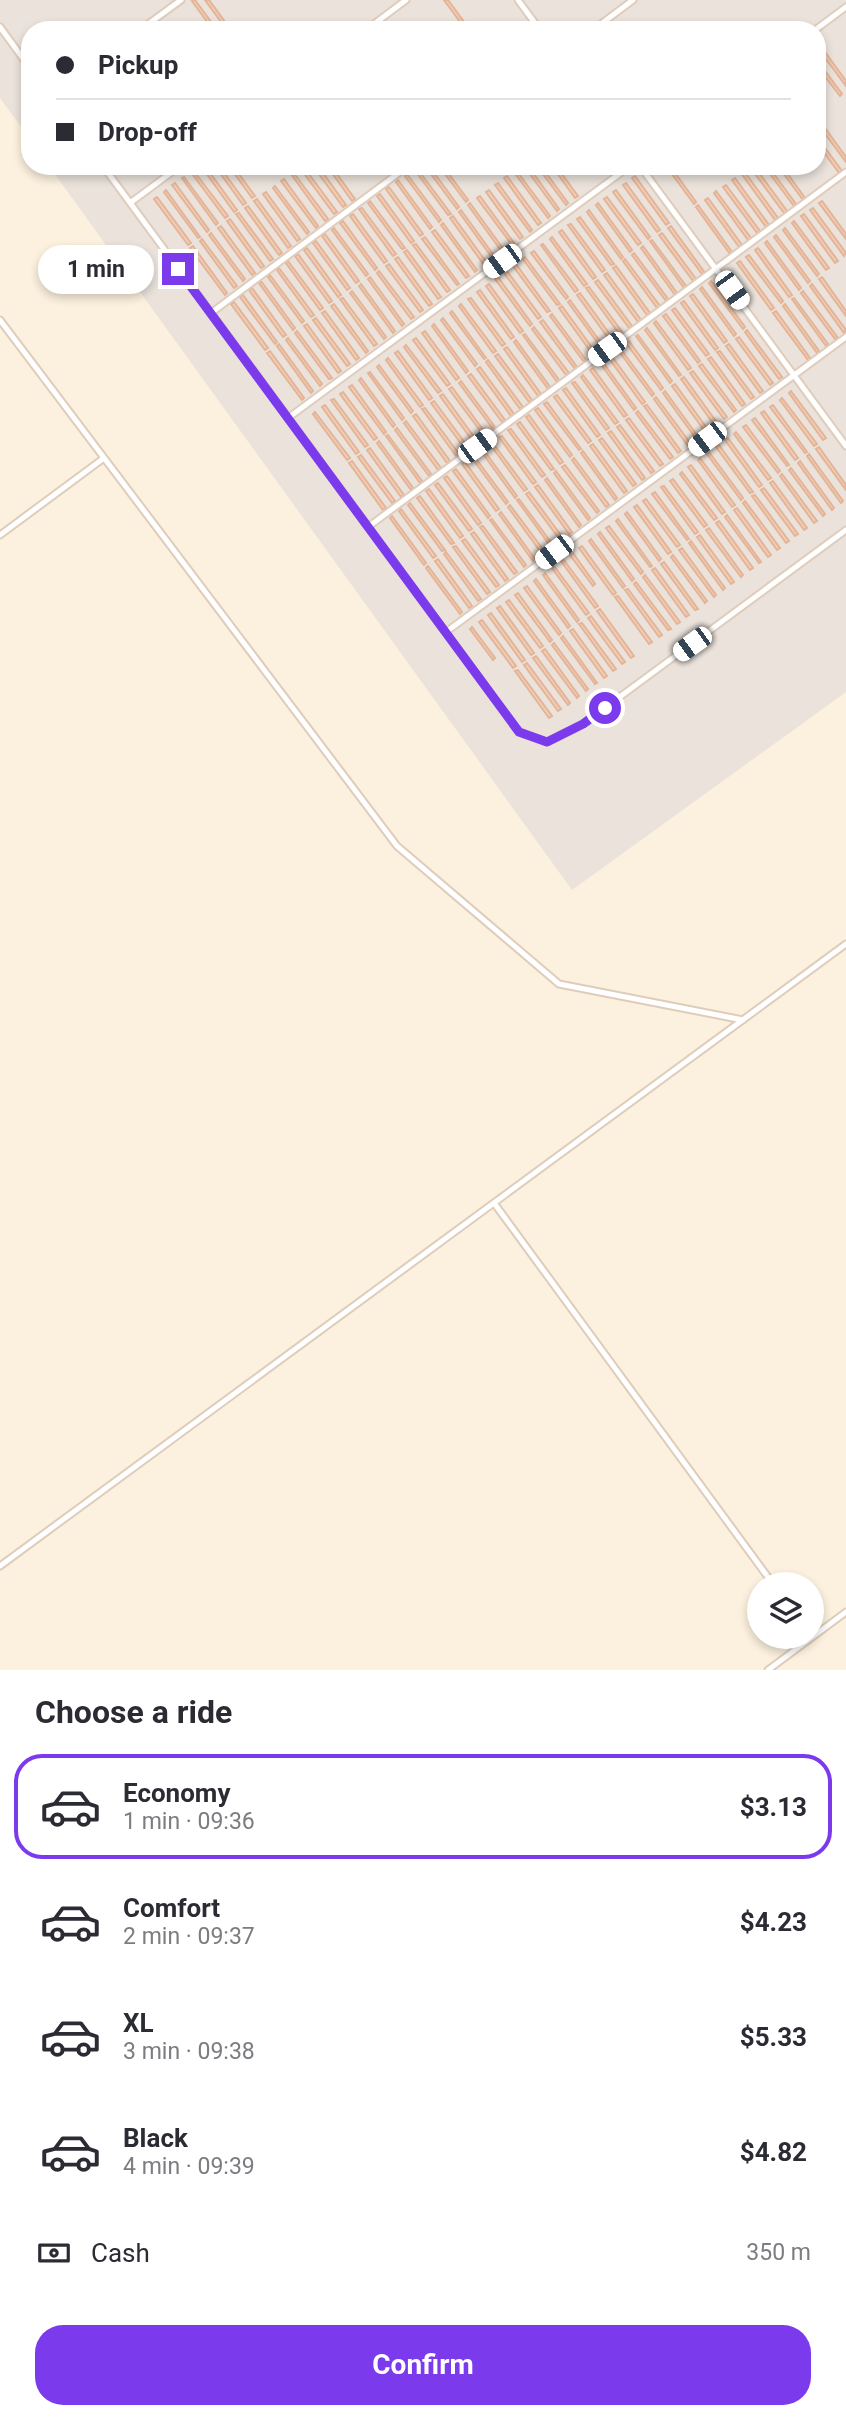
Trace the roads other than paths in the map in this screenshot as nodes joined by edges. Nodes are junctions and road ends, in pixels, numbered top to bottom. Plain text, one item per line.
1 (181, 0) edge
2 (406, 0) edge
3 (518, 0) edge
4 (633, 0) edge
5 (846, 7) edge
6 (152, 21) edge
7 (378, 21) edge
8 (533, 21) edge
9 (605, 21) edge
10 (826, 22) edge
11 (0, 27) edge
12 (21, 56) edge
13 (846, 172) edge
14 (110, 175) edge
15 (168, 175) edge
16 (396, 175) edge
17 (618, 175) edge
18 (647, 175) edge
19 (130, 203) junction
20 (716, 269) junction
21 (211, 313) junction
22 (0, 320) edge
23 (846, 337) edge
24 (794, 375) junction
25 (288, 418) junction
26 (846, 446) edge
27 (104, 458) junction
28 (368, 527) junction
29 (846, 530) edge
30 (0, 535) edge
31 (446, 632) junction
32 (846, 944) edge
33 (743, 1020) junction
34 (494, 1203) junction
35 (0, 1566) edge
36 (764, 1572) edge
37 (846, 1612) edge
38 (824, 1628) edge
39 (796, 1649) edge
40 (768, 1670) edge

1 - 6 lane
2 - 7 lane
3 - 8 lane
4 - 9 lane
5 - 10 lane
11 - 12 lane
13 - 20 lane
14 - 19 lane
15 - 19 lane
16 - 21 lane
17 - 25 lane
18 - 20 lane
19 - 21 lane
20 - 24 lane
20 - 28 lane
21 - 25 lane
22 - 27 lane
23 - 24 lane
24 - 26 lane
24 - 31 lane
25 - 28 lane
27 - 30 lane
27 - 33 lane
28 - 31 lane
29 - 31 lane
32 - 33 lane
33 - 34 lane
34 - 35 lane
34 - 36 lane
37 - 38 lane
39 - 40 lane

